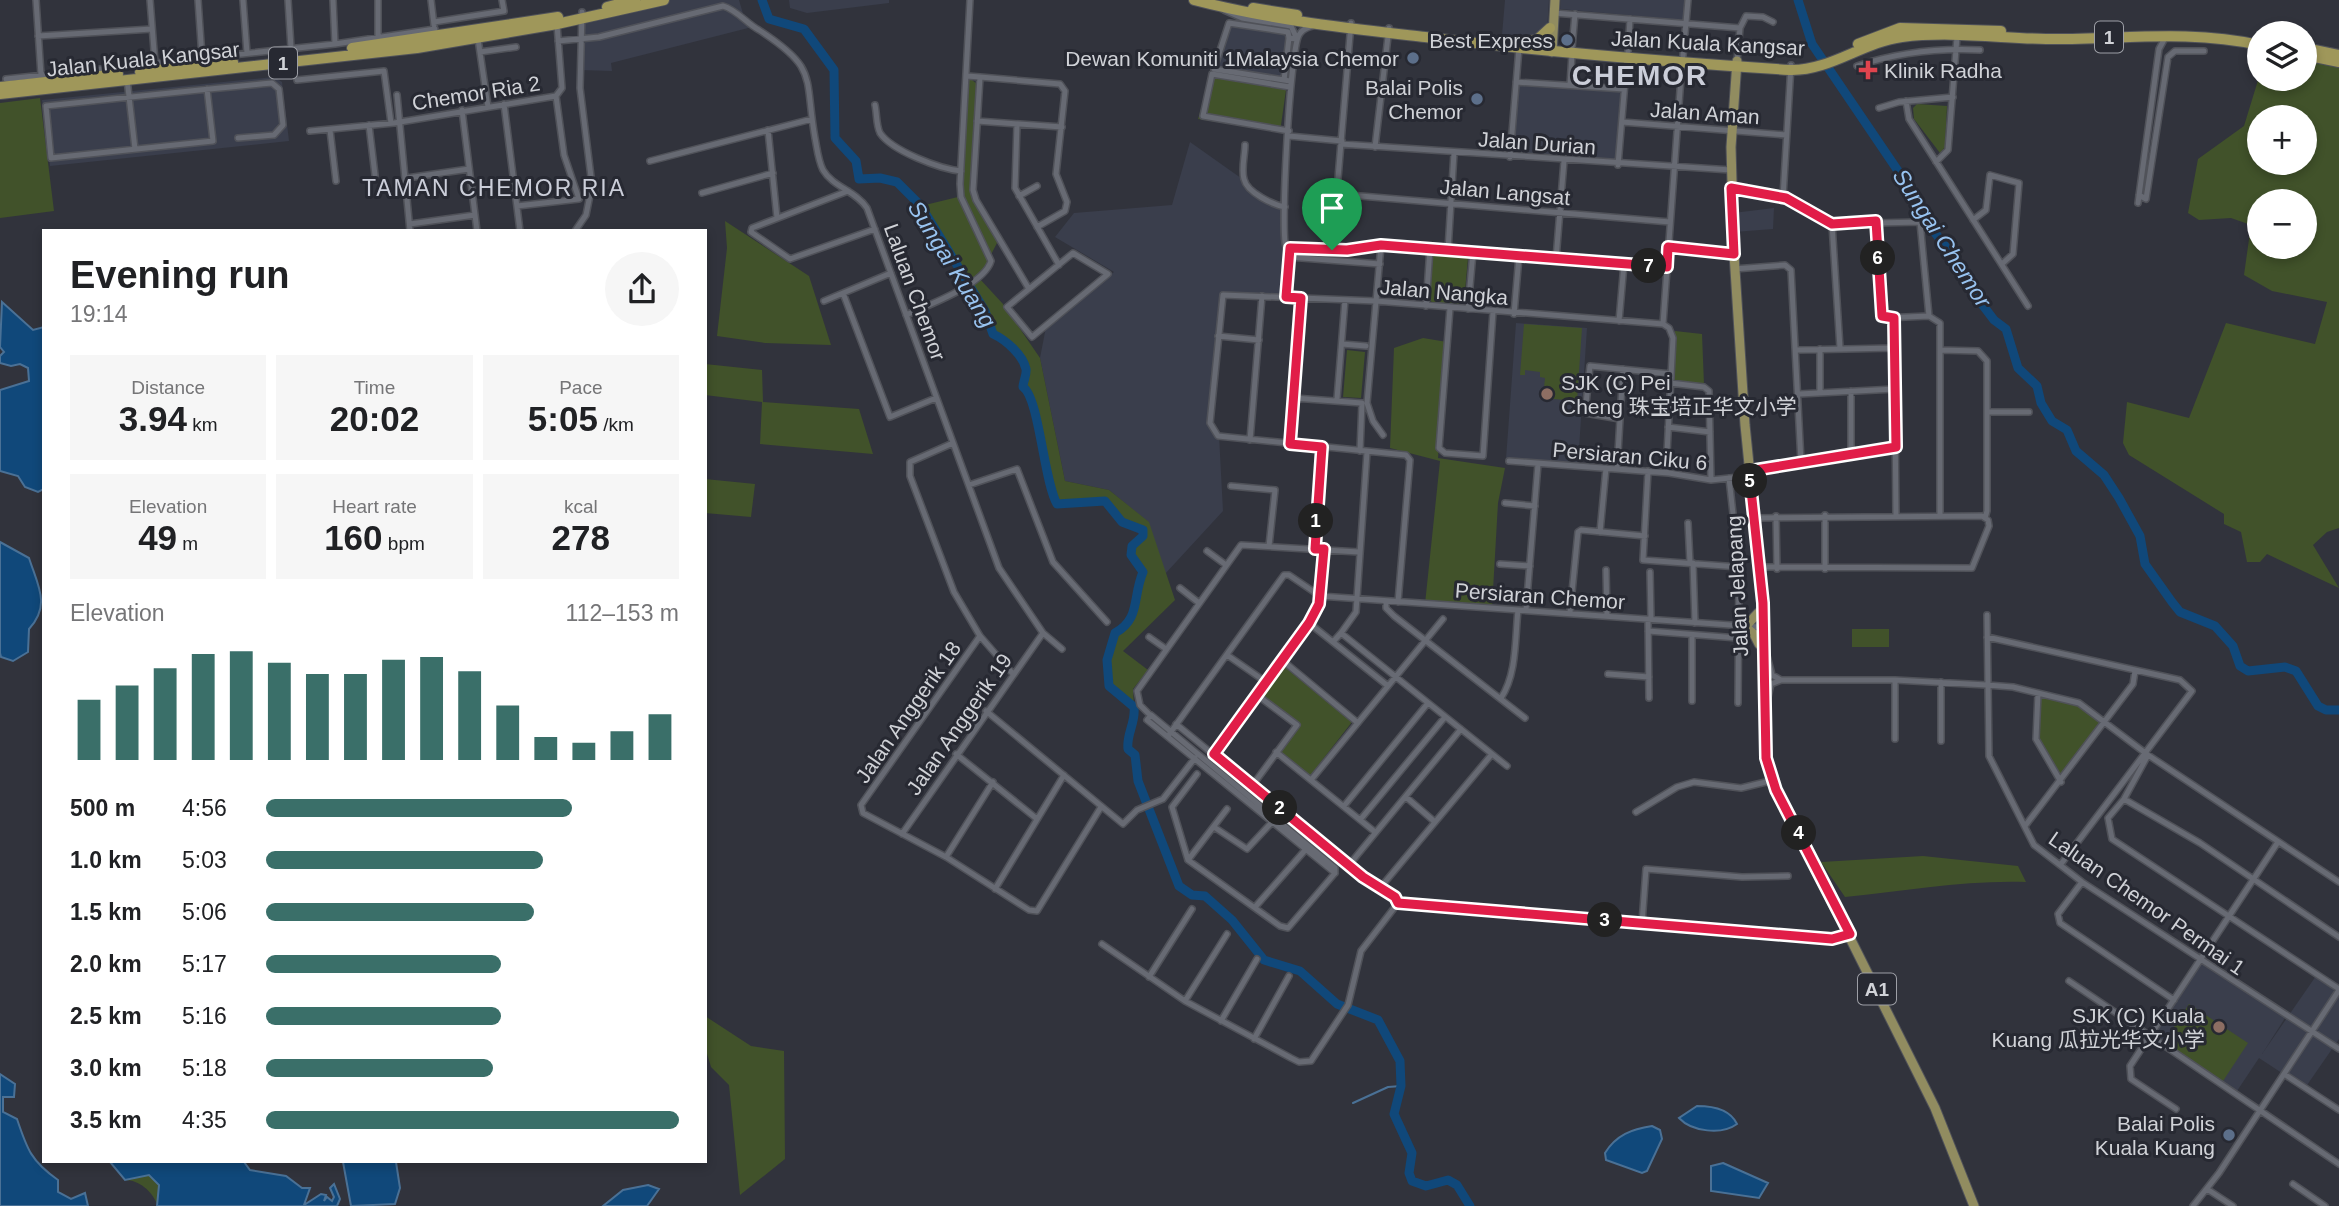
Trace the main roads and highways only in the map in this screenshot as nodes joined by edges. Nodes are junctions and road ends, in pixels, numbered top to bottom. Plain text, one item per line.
1 (635, 0) edge
2 (664, 0) edge
3 (1194, 0) edge
4 (1556, 0) edge
5 (1217, 3) edge
6 (1555, 13) junction
7 (582, 16) junction
8 (1351, 26) junction
9 (1550, 28) junction
10 (1907, 28) junction
11 (435, 29) junction
12 (1979, 30) junction
13 (2247, 36) edge
14 (1957, 37) junction
15 (455, 42) junction
16 (2247, 42) edge
17 (1520, 45) junction
18 (417, 48) junction
19 (1551, 49) junction
20 (2317, 50) edge
21 (2339, 55) edge
22 (2317, 57) edge
23 (1834, 58) junction
24 (2339, 62) edge
25 (1737, 65) junction
26 (3, 83) edge
27 (0, 94) edge
28 (1729, 170) junction
29 (1732, 254) junction
30 (1748, 473) junction
31 (1763, 603) junction
32 (1758, 613) junction
33 (1759, 627) junction
34 (1762, 647) junction
35 (1765, 717) junction
36 (1810, 858) junction
37 (1977, 1206) edge

1 - 7 highway, Jalan Kuala Kangsar / 1
2 - 7 highway, Jalan Kuala Kangsar / 1
3 - 5 highway, Jalan Kuala Kangsar / 1
4 - 6 main road
5 - 8 highway, Jalan Kuala Kangsar / 1
5 - 8 highway, Jalan Kuala Kangsar / 1
6 - 9 main road
6 - 19 main road
7 - 11 highway, Jalan Kuala Kangsar / 1
7 - 15 highway, Jalan Kuala Kangsar / 1
8 - 17 highway, Jalan Kuala Kangsar / 1
9 - 17 highway
9 - 19 main road
10 - 12 highway, Jalan Kuala Kangsar / 1
10 - 14 highway
10 - 23 highway, Jalan Kuala Kangsar / 1
11 - 15 highway
11 - 18 highway
11 - 26 highway, Jalan Kuala Kangsar / 1
12 - 13 highway, Jalan Kuala Kangsar / 1
12 - 14 highway
14 - 16 highway, Jalan Kuala Kangsar / 1
14 - 23 highway, Jalan Kuala Kangsar / 1
15 - 18 highway, Jalan Kuala Kangsar / 1
17 - 19 highway, Jalan Kuala Kangsar / 1
18 - 27 highway, Jalan Kuala Kangsar / 1
19 - 25 highway, Jalan Kuala Kangsar / 1
20 - 21 highway
22 - 24 highway
23 - 25 highway, Jalan Kuala Kangsar / 1
25 - 28 main road, Jalan Jelapang / A1
28 - 29 main road, Jalan Jelapang / A1
28 - 29 main road, Jalan Jelapang / A1
29 - 30 main road, Jalan Jelapang / A1
30 - 31 main road, Jalan Jelapang / A1
30 - 32 main road, Jalan Jelapang / A1
31 - 33 main road
31 - 34 main road, Jalan Jelapang / A1
32 - 33 main road, Jalan Jelapang / A1
32 - 34 main road
33 - 34 main road, Jalan Jelapang / A1
33 - 35 main road
34 - 35 main road, Jalan Jelapang / A1
34 - 36 main road, Jalan Jelapang / A1
35 - 36 main road, Jalan Jelapang / A1
36 - 37 main road, Jalan Jelapang / A1

